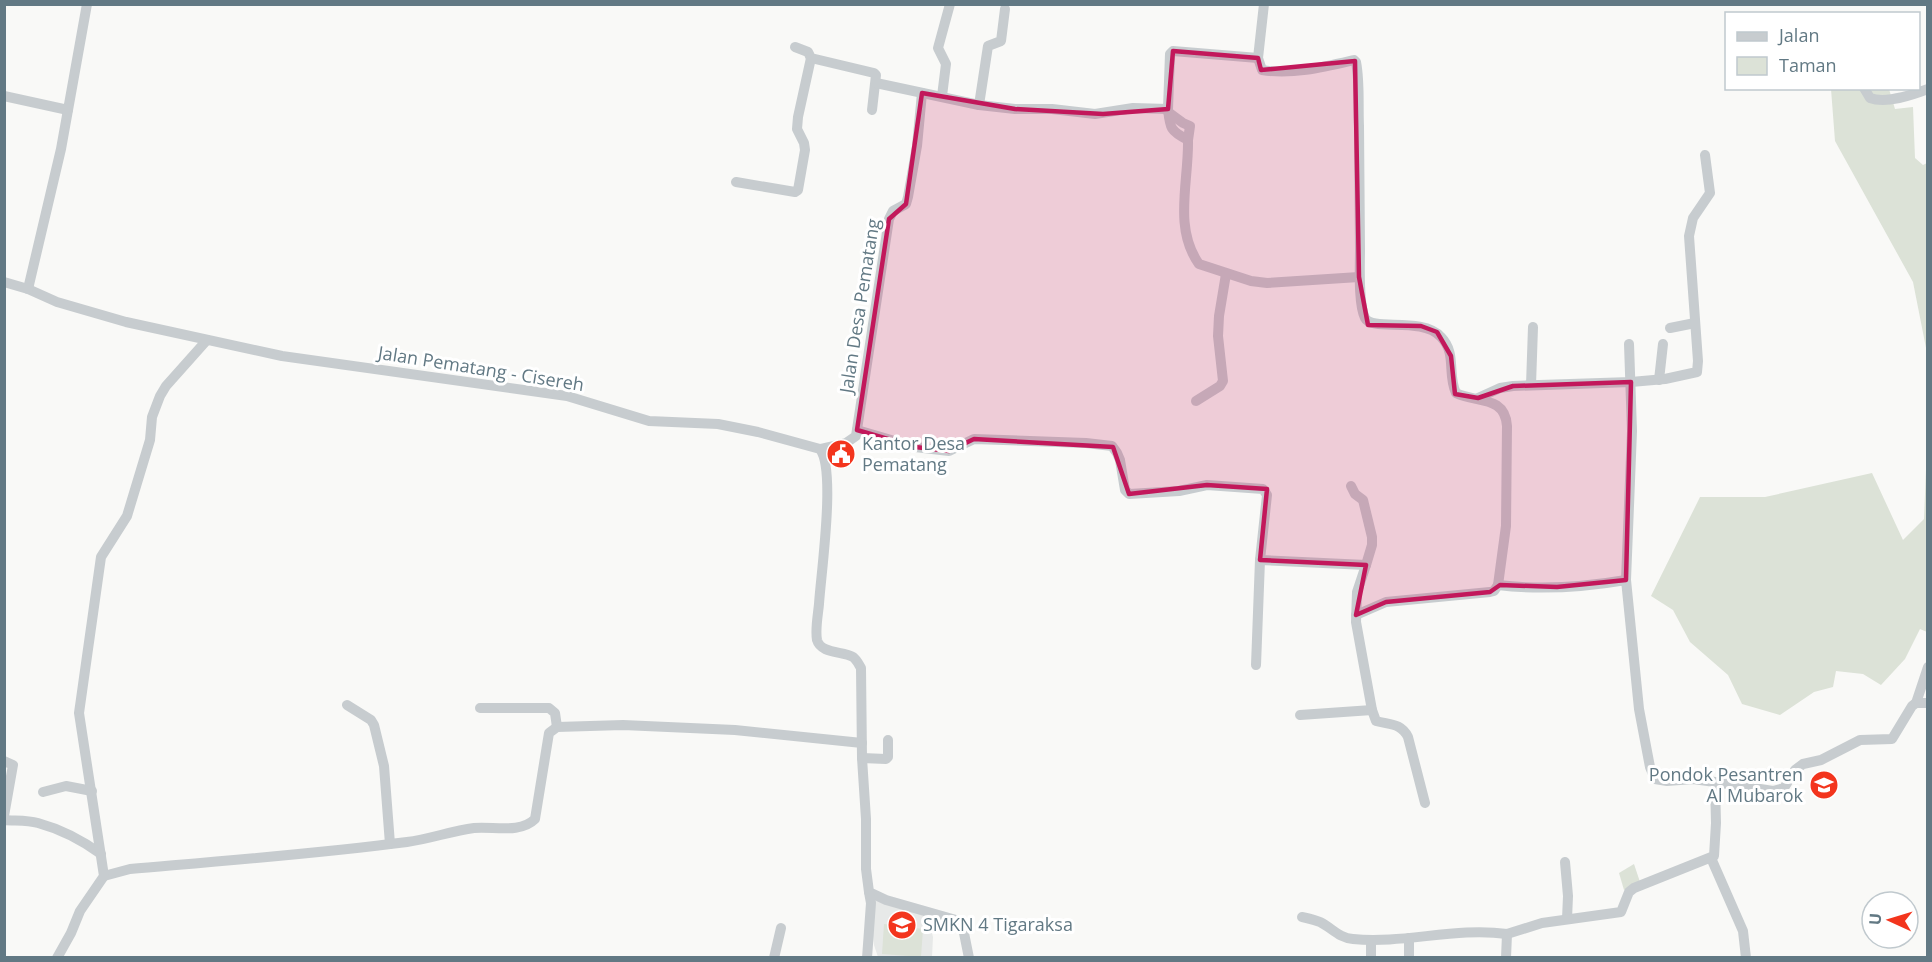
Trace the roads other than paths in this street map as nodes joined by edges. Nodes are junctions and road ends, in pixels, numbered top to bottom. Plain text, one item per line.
1 (87, 4) edge
2 (950, 4) edge
3 (1264, 4) edge
4 (1005, 9) dead end
5 (795, 47) dead end
6 (811, 58) junction
7 (1258, 58) junction
8 (876, 83) junction
9 (1928, 89) edge
10 (1865, 90) edge
11 (921, 93) junction
12 (4, 96) edge
13 (942, 96) junction
14 (979, 105) junction
15 (68, 110) junction
16 (872, 110) dead end
17 (1168, 110) junction
18 (1705, 154) dead end
19 (736, 182) dead end
20 (1226, 274) junction
21 (1359, 277) junction
22 (4, 282) edge
23 (28, 289) junction
24 (1695, 323) junction
25 (1533, 327) dead end
26 (1670, 328) dead end
27 (207, 340) junction
28 (1629, 344) dead end
29 (1663, 344) dead end
30 (1659, 380) junction
31 (1631, 382) junction
32 (1531, 385) junction
33 (1478, 398) junction
34 (1196, 401) dead end
35 (857, 430) junction
36 (820, 449) junction
37 (1351, 486) dead end
38 (1260, 560) junction
39 (1366, 565) junction
40 (1626, 580) junction
41 (1498, 585) junction
42 (1356, 615) junction
43 (1256, 664) dead end
44 (1928, 667) edge
45 (1922, 703) edge
46 (347, 705) dead end
47 (480, 708) dead end
48 (1372, 710) junction
49 (1300, 715) dead end
50 (557, 727) junction
51 (888, 740) dead end
52 (861, 743) junction
53 (862, 758) junction
54 (4, 761) edge
55 (1715, 782) junction
56 (92, 791) junction
57 (43, 792) dead end
58 (1425, 803) dead end
59 (4, 818) edge
60 (390, 844) junction
61 (101, 854) junction
62 (1711, 858) junction
63 (1565, 862) dead end
64 (104, 876) junction
65 (869, 892) junction
66 (1302, 917) dead end
67 (1567, 919) junction
68 (781, 928) dead end
69 (1507, 934) junction
70 (1409, 938) junction
71 (1371, 940) junction
72 (57, 957) edge
73 (774, 957) edge
74 (867, 957) edge
75 (969, 957) edge
76 (1371, 957) edge
77 (1409, 957) edge
78 (1506, 957) edge
79 (1746, 957) edge

1 - 15 street
2 - 13 street
3 - 7 street
4 - 14 street
5 - 6 street
6 - 8 street
6 - 19 street
7 - 17 street
7 - 21 street
8 - 11 street
8 - 16 street
9 - 10 street
11 - 13 street
11 - 35 street, Jalan Desa Pematang
12 - 15 street
13 - 14 street
14 - 17 street
15 - 23 street
17 - 20 street
18 - 24 street
20 - 21 street
20 - 34 street
21 - 33 street
22 - 23 street, Jalan Pematang - Cisereh
23 - 27 street, Jalan Pematang - Cisereh
24 - 26 street
24 - 30 street
25 - 32 street
27 - 36 street, Jalan Pematang - Cisereh
27 - 56 street
28 - 31 street
29 - 30 street
30 - 31 street
31 - 32 street
31 - 40 street
32 - 33 street
33 - 41 street
35 - 36 street
35 - 38 street
36 - 52 street
37 - 39 street
38 - 39 street
38 - 43 street
39 - 42 street
40 - 41 street
40 - 55 street
41 - 42 street
42 - 48 street
44 - 45 street
45 - 55 street
46 - 60 street
47 - 50 street
48 - 49 street
48 - 58 street
50 - 52 street
50 - 60 street
51 - 53 street
52 - 53 street
53 - 65 street
54 - 59 street
55 - 62 street
56 - 57 street
56 - 61 street
59 - 61 street
60 - 64 street
61 - 64 street
62 - 67 street
62 - 79 street
63 - 67 street
64 - 72 street
65 - 74 street
65 - 75 street
66 - 71 street
67 - 69 street
68 - 73 street
69 - 70 street
69 - 78 street
70 - 71 street
70 - 77 street
71 - 76 street

